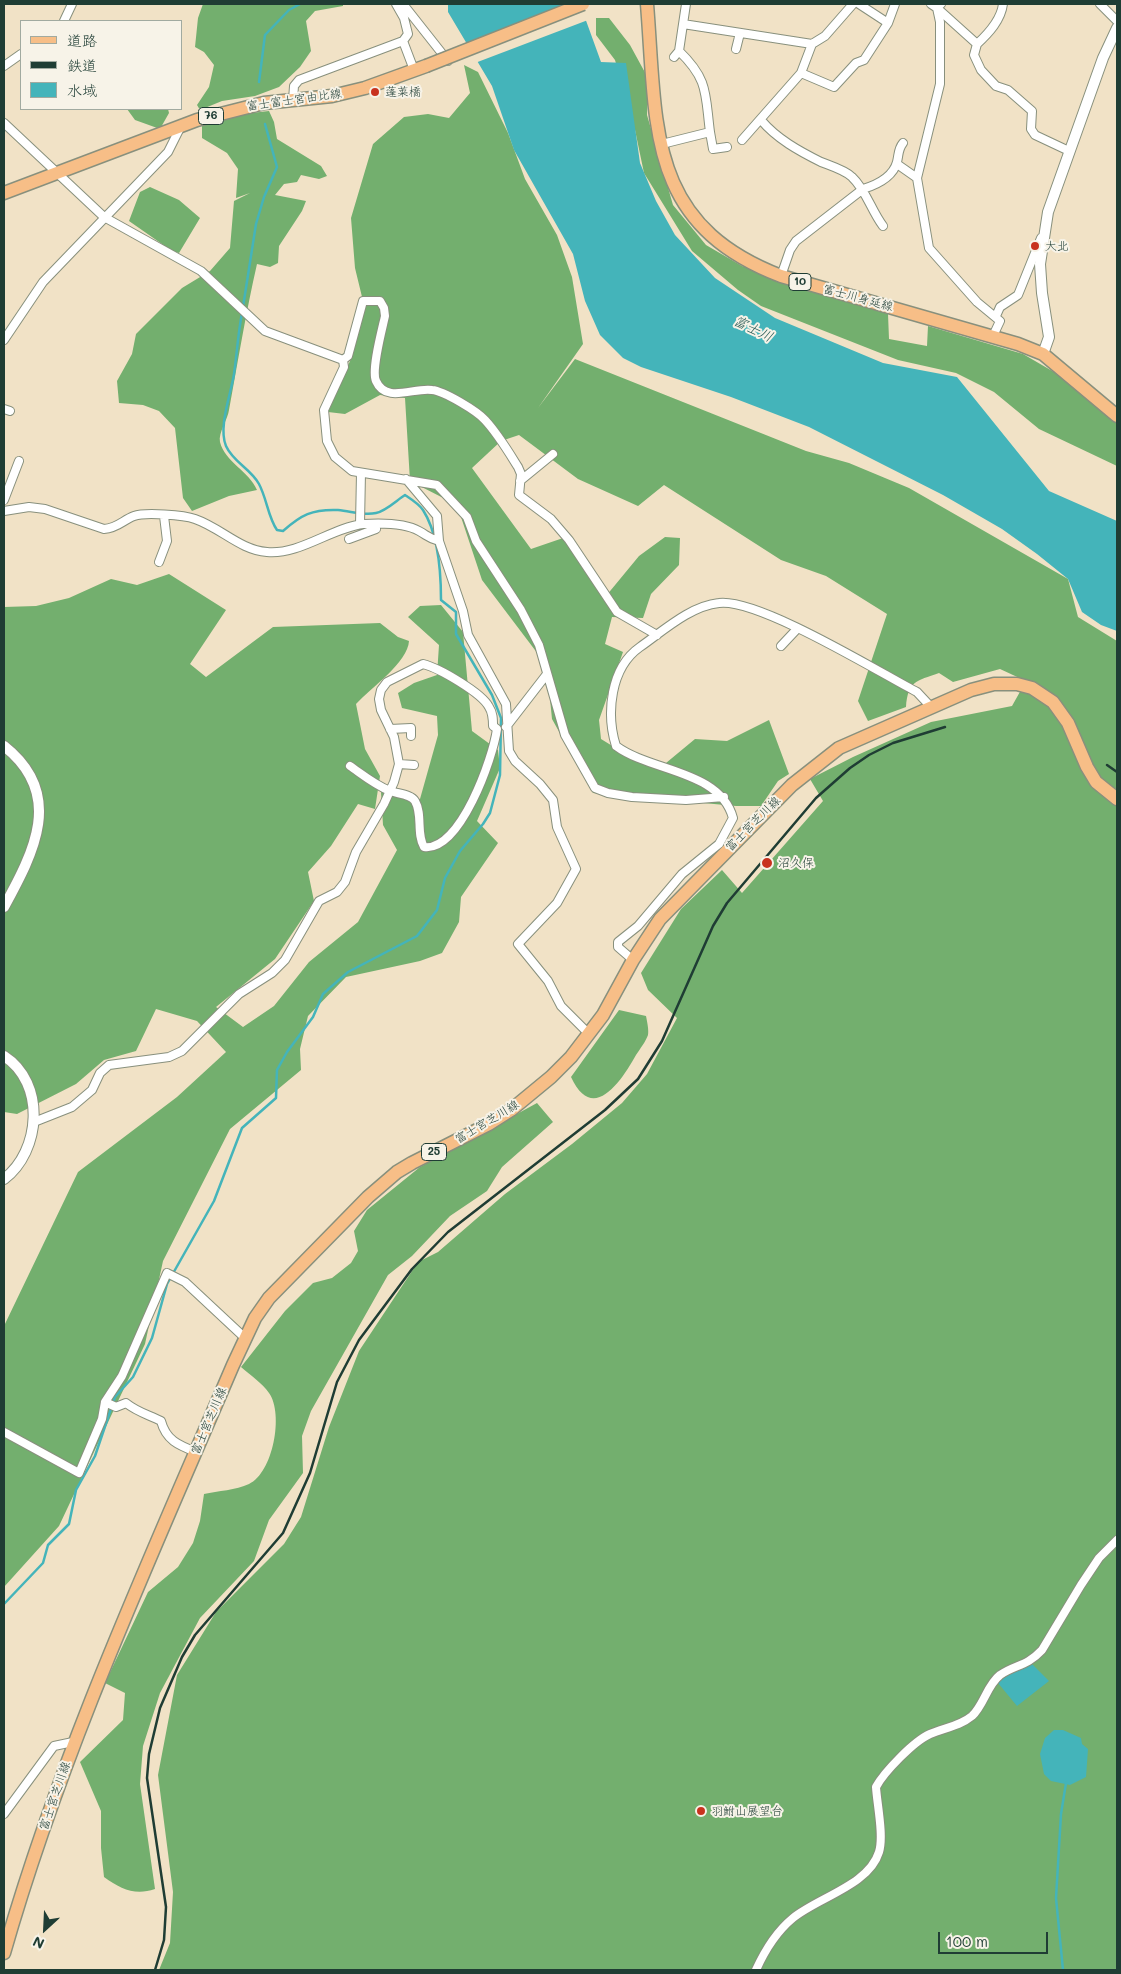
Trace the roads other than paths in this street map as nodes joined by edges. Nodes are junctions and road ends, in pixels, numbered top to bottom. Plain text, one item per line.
1 (72, 4) edge
2 (396, 4) edge
3 (403, 4) edge
4 (583, 4) edge
5 (647, 4) edge
6 (686, 4) edge
7 (853, 4) edge
8 (859, 4) edge
9 (895, 4) edge
10 (1003, 4) edge
11 (1101, 4) edge
12 (936, 5) edge
13 (64, 20) edge
14 (1117, 20) edge
15 (888, 23) junction
16 (683, 24) junction
17 (1117, 28) edge
18 (740, 33) junction
19 (403, 41) junction
20 (812, 44) junction
21 (977, 44) junction
22 (736, 49) dead end
23 (20, 56) edge
24 (449, 63) dead end
25 (4, 66) edge
26 (420, 68) junction
27 (801, 73) junction
28 (293, 100) junction
29 (761, 120) junction
30 (4, 123) edge
31 (181, 126) junction
32 (710, 132) junction
33 (742, 140) dead end
34 (903, 143) dead end
35 (662, 144) junction
36 (727, 148) dead end
37 (1069, 151) junction
38 (897, 164) junction
39 (56, 174) junction
40 (917, 178) junction
41 (863, 189) junction
42 (4, 193) edge
43 (104, 217) junction
44 (883, 226) dead end
45 (1044, 233) junction
46 (781, 276) junction
47 (996, 316) junction
48 (994, 336) junction
49 (4, 340) edge
50 (1043, 354) junction
51 (343, 360) junction
52 (1117, 416) edge
53 (553, 454) dead end
54 (19, 461) dead end
55 (361, 473) junction
56 (406, 479) junction
57 (520, 480) junction
58 (4, 500) edge
59 (4, 511) edge
60 (164, 516) junction
61 (360, 522) junction
62 (374, 526) junction
63 (384, 531) dead end
64 (349, 539) dead end
65 (435, 540) junction
66 (159, 562) dead end
67 (797, 629) junction
68 (657, 636) junction
69 (781, 646) dead end
70 (547, 674) junction
71 (931, 707) junction
72 (507, 727) junction
73 (390, 730) junction
74 (496, 730) junction
75 (410, 736) dead end
76 (4, 746) edge
77 (399, 764) junction
78 (414, 765) dead end
79 (350, 766) dead end
80 (390, 791) junction
81 (724, 797) junction
82 (1117, 799) edge
83 (4, 907) edge
84 (633, 960) junction
85 (589, 1034) junction
86 (4, 1056) edge
87 (34, 1122) junction
88 (4, 1180) edge
89 (245, 1338) junction
90 (109, 1404) junction
91 (4, 1432) edge
92 (196, 1452) junction
93 (1117, 1540) edge
94 (73, 1742) junction
95 (4, 1814) edge
96 (4, 1953) edge
97 (756, 1970) edge

1 - 13 street
2 - 19 street
3 - 24 street
4 - 26 main road, 富士富士宮由比線 / 76, bridge
5 - 35 main road, 富士川身延線 / 10
6 - 16 street
7 - 20 street
8 - 15 street
9 - 15 street
10 - 21 street
11 - 14 street
12 - 21 street
12 - 40 street
15 - 27 street
16 - 18 street
16 - 32 street
17 - 37 street
18 - 20 street
18 - 22 street
19 - 26 street
19 - 28 street
20 - 27 street
21 - 37 street
23 - 25 street
26 - 28 main road, 富士富士宮由比線 / 76
27 - 29 street
28 - 31 main road, 富士富士宮由比線 / 76
29 - 33 street
29 - 41 street
30 - 39 street
31 - 39 main road, 富士富士宮由比線 / 76
31 - 43 street
32 - 35 street
32 - 36 street
34 - 38 street
35 - 46 main road, 富士川身延線 / 10
37 - 45 street
38 - 40 street
38 - 41 street
39 - 42 main road, 富士富士宮由比線 / 76
39 - 43 street
40 - 47 street
41 - 44 street
41 - 46 street
43 - 49 street
43 - 51 street
45 - 47 street
45 - 50 street
46 - 48 main road, 富士川身延線 / 10
47 - 48 street
48 - 50 main road, 富士川身延線 / 10
50 - 52 main road, 富士川身延線 / 10
51 - 55 street
51 - 57 street
53 - 57 street
54 - 58 street
55 - 56 street
55 - 61 street
56 - 65 street
56 - 70 street
57 - 68 street
59 - 60 street
60 - 61 street
60 - 66 street
61 - 62 street
62 - 63 street
62 - 64 street
62 - 65 street
65 - 72 street
67 - 68 street
67 - 69 street
67 - 71 street
68 - 81 street
70 - 72 street
70 - 81 street
71 - 82 main road, 富士宮芝川線 / 25
71 - 84 main road, 富士宮芝川線 / 25
72 - 74 street
72 - 85 street
73 - 74 street
73 - 75 street
73 - 77 street
74 - 80 street
76 - 83 street
77 - 78 street
77 - 80 street
79 - 80 street
80 - 87 street
81 - 84 street
84 - 85 main road, 富士宮芝川線 / 25
85 - 89 main road, 富士宮芝川線 / 25
86 - 87 street
87 - 88 street
89 - 90 street
89 - 92 main road, 富士宮芝川線 / 25
90 - 91 street
90 - 92 street
92 - 94 main road, 富士宮芝川線 / 25
93 - 97 street
94 - 95 street
94 - 96 main road, 富士宮芝川線 / 25

